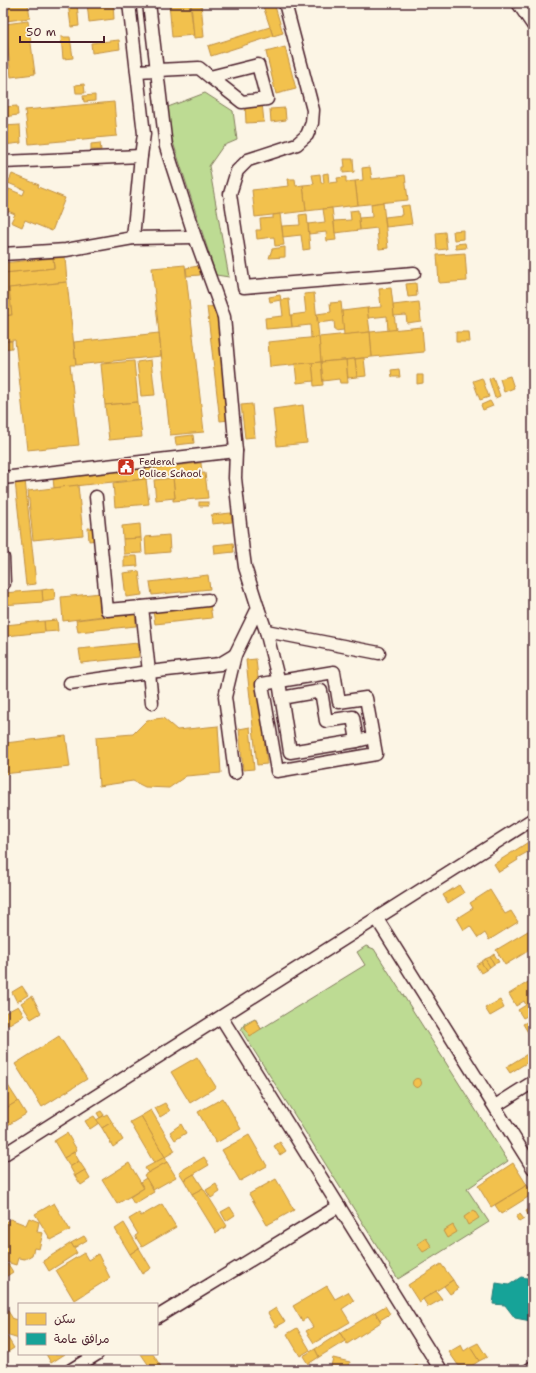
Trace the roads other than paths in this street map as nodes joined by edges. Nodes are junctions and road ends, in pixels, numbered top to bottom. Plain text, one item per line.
1 (129, 3) edge
2 (149, 3) edge
3 (285, 3) edge
4 (518, 3) edge
5 (533, 26) edge
6 (158, 70) junction
7 (137, 71) junction
8 (210, 77) dead end
9 (140, 156) junction
10 (3, 162) edge
11 (194, 237) junction
12 (134, 238) junction
13 (3, 254) edge
14 (414, 273) dead end
15 (236, 451) junction
16 (3, 478) edge
17 (96, 497) dead end
18 (3, 558) edge
19 (4, 583) edge
20 (208, 600) dead end
21 (142, 607) junction
22 (258, 608) junction
23 (266, 631) junction
24 (379, 653) dead end
25 (235, 656) junction
26 (149, 672) junction
27 (279, 682) junction
28 (70, 683) dead end
29 (281, 698) junction
30 (152, 703) dead end
31 (373, 737) junction
32 (357, 741) junction
33 (235, 773) dead end
34 (533, 819) edge
35 (377, 918) junction
36 (221, 1017) junction
37 (533, 1082) edge
38 (495, 1106) junction
39 (3, 1155) edge
40 (533, 1168) edge
41 (339, 1206) junction
42 (158, 1317) edge
43 (95, 1355) edge
44 (533, 1367) edge
45 (71, 1370) edge
46 (441, 1370) edge
47 (529, 1370) edge

1 - 7 street
2 - 6 street
3 - 14 street
4 - 5 street
6 - 7 street
6 - 8 street
6 - 11 street
7 - 9 street
9 - 10 street
9 - 12 street
11 - 12 street
11 - 15 street
12 - 13 street
15 - 16 street
15 - 22 street
17 - 21 street
18 - 19 street
20 - 21 street
21 - 26 street
22 - 23 street
22 - 25 street
23 - 24 street
23 - 27 street
25 - 26 street
25 - 33 street
26 - 28 street
26 - 30 street
27 - 29 street
27 - 31 street
27 - 31 street
29 - 32 street
29 - 32 street
31 - 32 street
34 - 35 street
35 - 36 street
35 - 38 street
36 - 39 street
36 - 41 street
37 - 38 street
38 - 40 street
41 - 42 street
41 - 46 street
43 - 45 street
44 - 47 street

